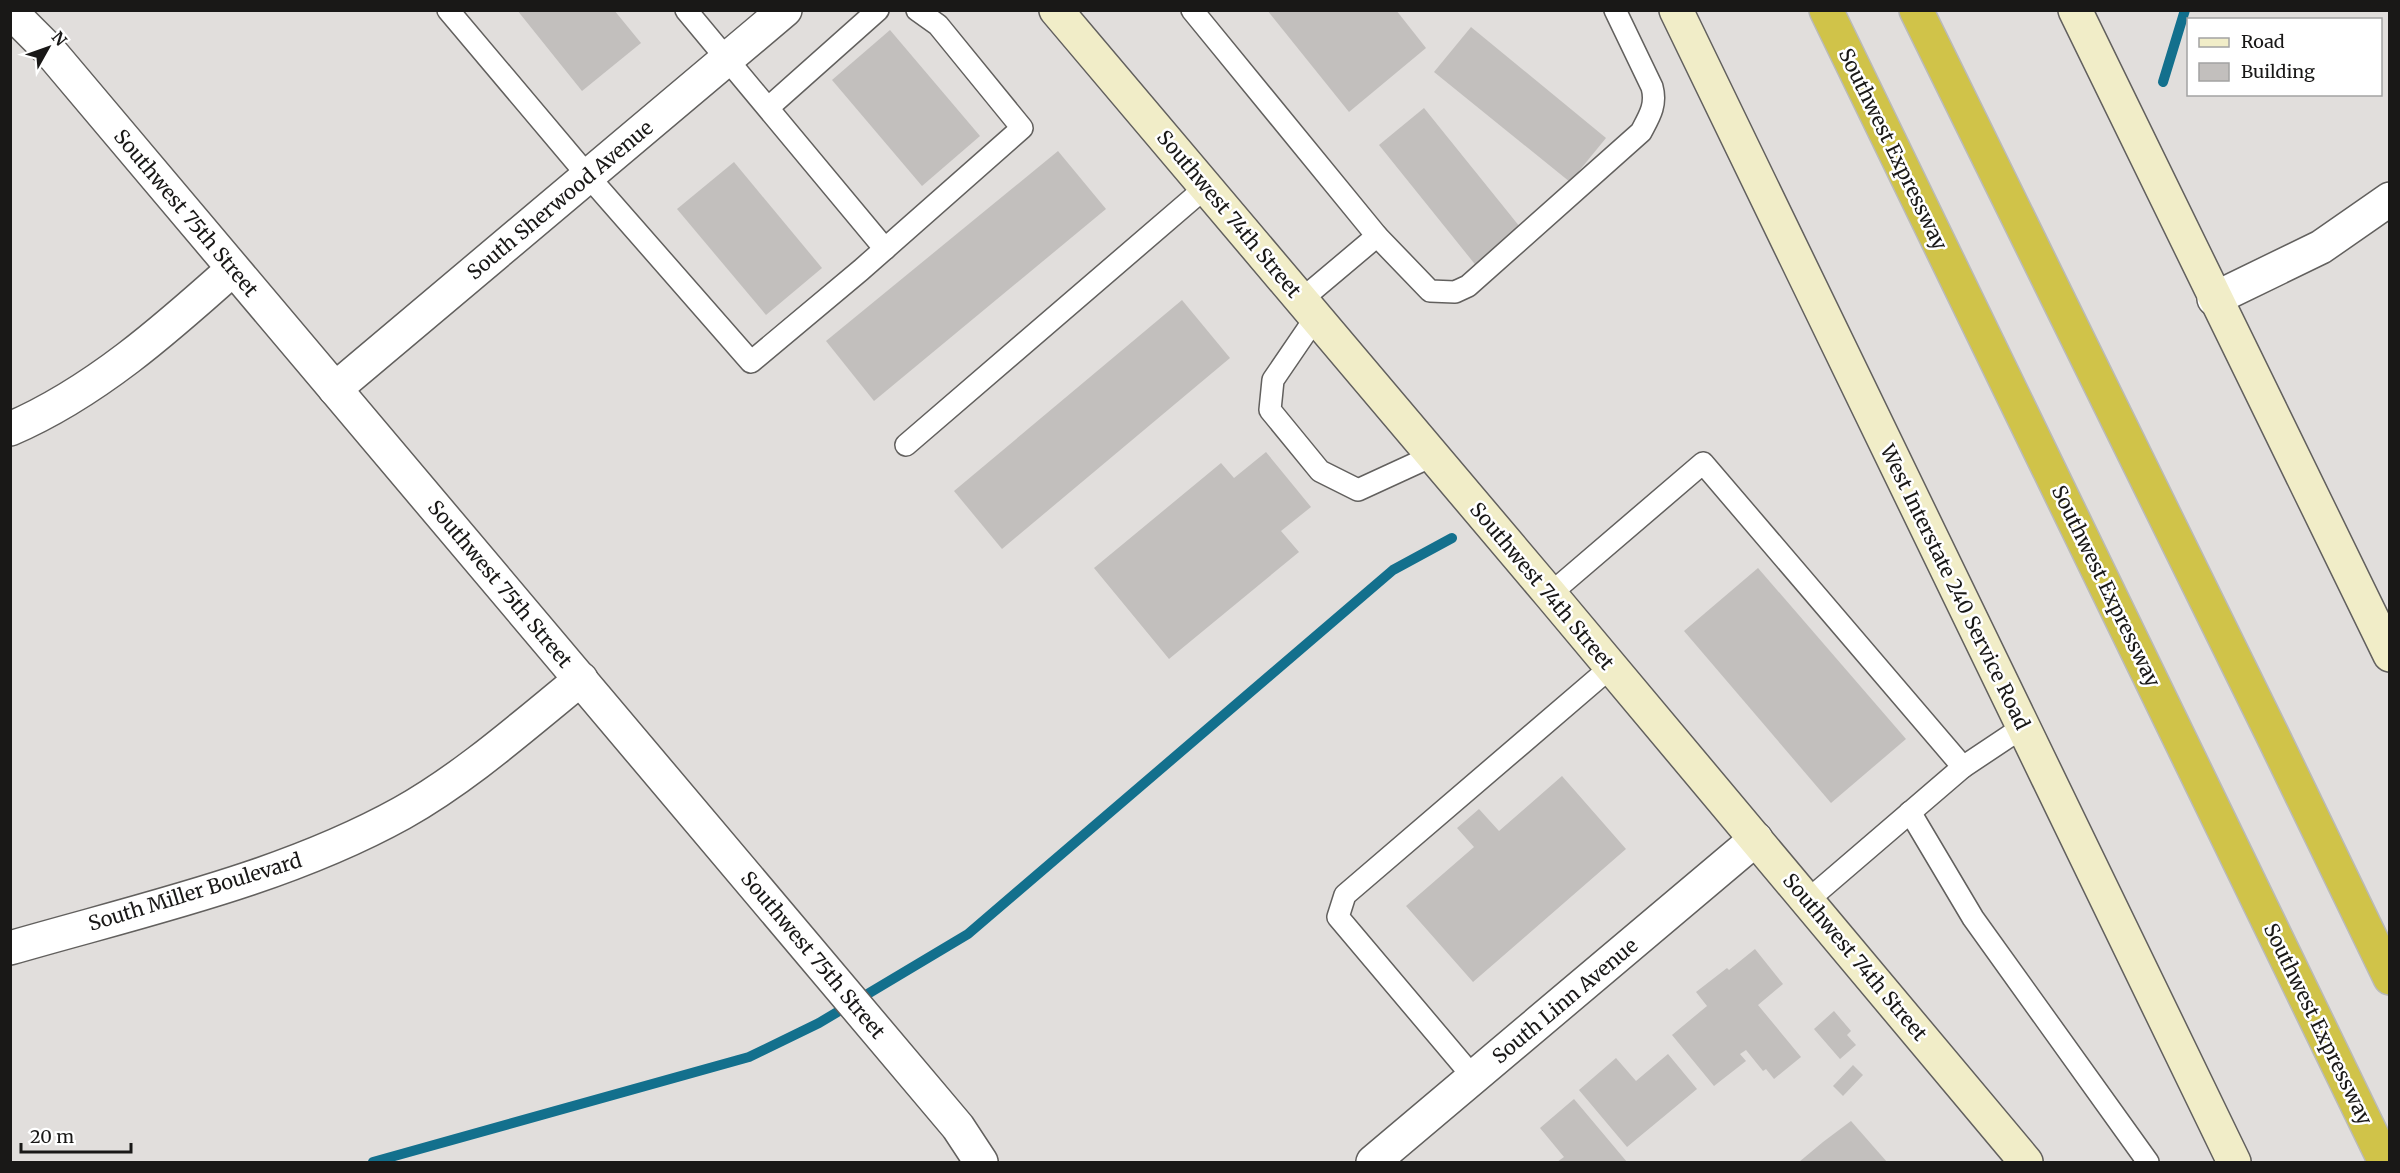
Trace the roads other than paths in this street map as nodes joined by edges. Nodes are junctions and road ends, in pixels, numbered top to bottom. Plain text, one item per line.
1 (448, 10) edge
2 (785, 10) edge
3 (878, 10) edge
4 (917, 10) edge
5 (1056, 10) edge
6 (1192, 10) edge
7 (1615, 10) edge
8 (1676, 10) edge
9 (1826, 10) edge
10 (1916, 10) edge
11 (2075, 10) edge
12 (10, 11) edge
13 (690, 12) edge
14 (727, 59) junction
15 (769, 107) junction
16 (588, 176) junction
17 (1206, 187) junction
18 (2390, 199) edge
19 (1377, 236) junction
20 (885, 249) junction
21 (233, 269) junction
22 (2214, 298) junction
23 (1308, 309) junction
24 (335, 389) junction
25 (10, 429) edge
26 (906, 445) dead end
27 (1432, 456) junction
28 (1550, 594) junction
29 (2390, 655) edge
30 (1611, 667) junction
31 (580, 679) junction
32 (2023, 726) junction
33 (1963, 767) junction
34 (1910, 812) junction
35 (1756, 839) junction
36 (1808, 900) junction
37 (10, 948) edge
38 (2390, 978) edge
39 (1474, 1078) junction
40 (981, 1162) edge
41 (1373, 1162) edge
42 (2026, 1162) edge
43 (2148, 1162) edge
44 (2234, 1162) edge
45 (2385, 1162) edge

1 - 16 lane
2 - 14 street, South Sherwood Avenue
3 - 15 lane
4 - 20 lane
5 - 17 main road, Southwest 74th Street
6 - 19 lane
7 - 19 lane
8 - 32 main road, West Interstate 240 Service Road
9 - 45 highway, Southwest Expressway
10 - 38 highway
11 - 22 main road
12 - 21 street, Southwest 75th Street
13 - 14 lane
14 - 15 lane
14 - 16 street, South Sherwood Avenue
15 - 20 lane
16 - 20 lane
16 - 24 street, South Sherwood Avenue
17 - 23 main road, Southwest 74th Street
17 - 26 lane
18 - 22 street
19 - 23 lane
21 - 24 street, Southwest 75th Street
21 - 25 street
22 - 29 main road
23 - 27 main road, Southwest 74th Street
23 - 27 lane
24 - 31 street, Southwest 75th Street
27 - 28 main road, Southwest 74th Street
28 - 30 main road, Southwest 74th Street
28 - 33 lane
30 - 35 main road, Southwest 74th Street
30 - 39 lane
31 - 37 street, South Miller Boulevard
31 - 40 street, Southwest 75th Street
32 - 33 lane
32 - 44 main road, West Interstate 240 Service Road
33 - 34 lane
34 - 36 lane
34 - 43 lane
35 - 36 main road, Southwest 74th Street
35 - 39 street, South Linn Avenue
36 - 42 main road, Southwest 74th Street
39 - 41 street, South Linn Avenue

